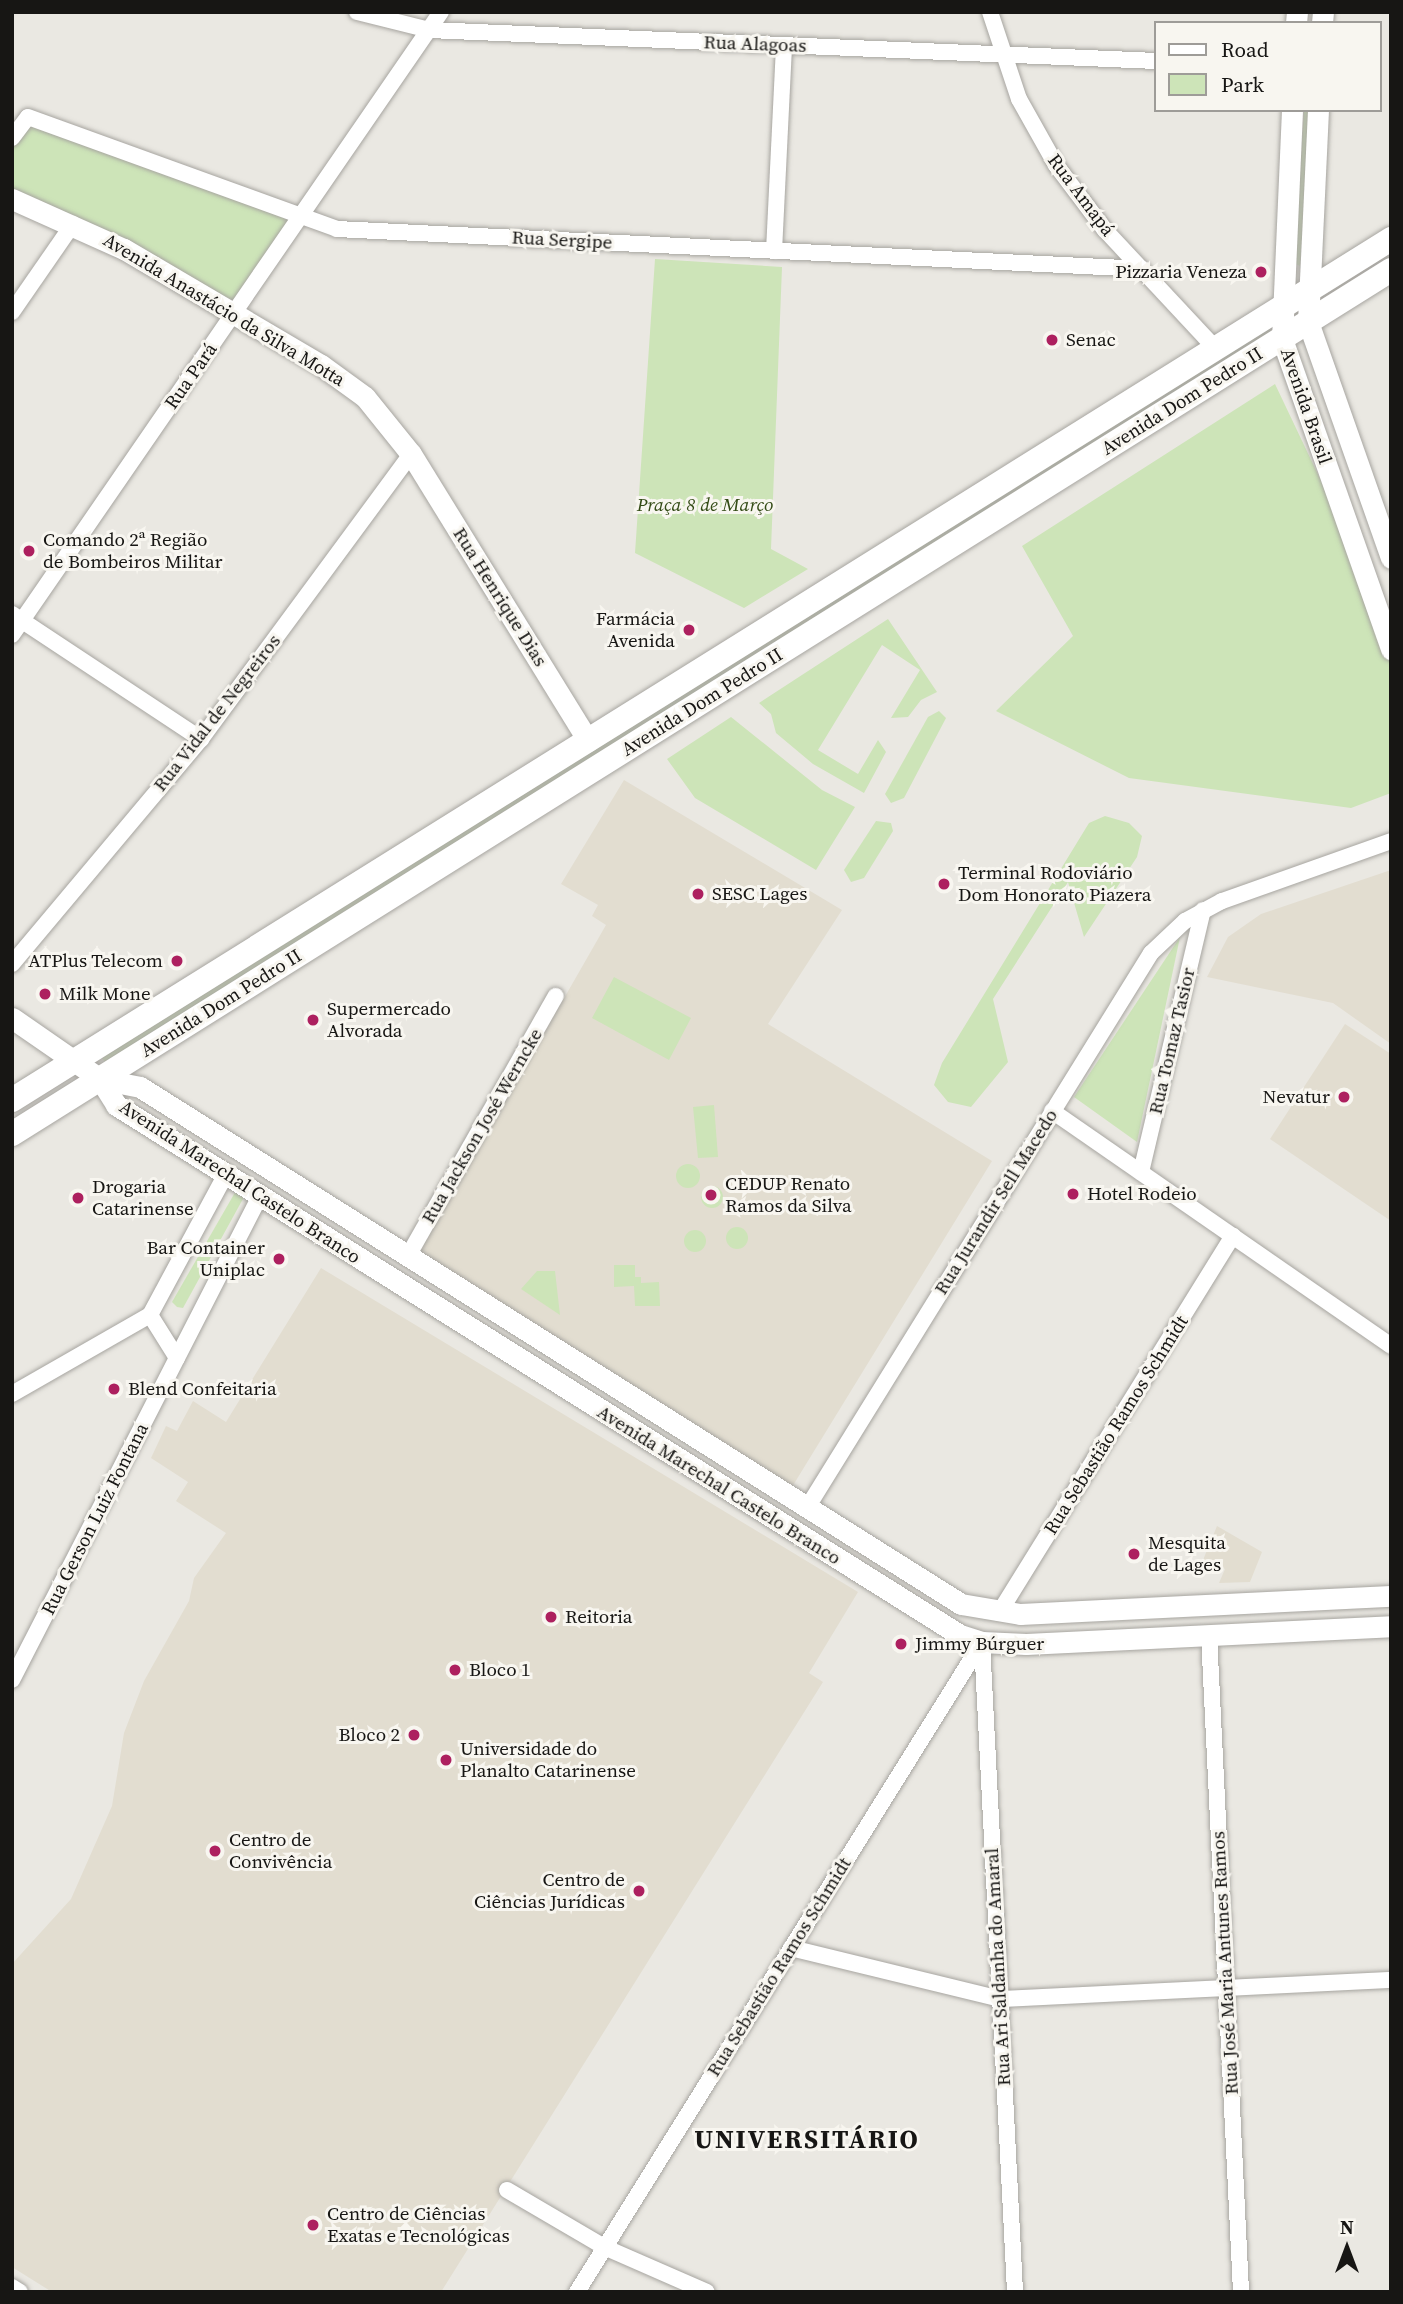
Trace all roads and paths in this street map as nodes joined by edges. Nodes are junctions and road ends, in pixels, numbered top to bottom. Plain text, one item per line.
1 (357, 12) edge
2 (441, 12) edge
3 (990, 12) edge
4 (429, 30) junction
5 (784, 45) junction
6 (1001, 54) junction
7 (1154, 61) edge
8 (1292, 112) edge
9 (1318, 112) edge
10 (12, 138) edge
11 (12, 199) edge
12 (300, 217) junction
13 (73, 224) junction
14 (1391, 239) edge
15 (774, 251) junction
16 (1142, 269) junction
17 (1391, 271) edge
18 (1309, 290) junction
19 (1281, 308) junction
20 (12, 312) edge
21 (234, 313) junction
22 (1308, 322) junction
23 (1283, 339) junction
24 (1216, 349) junction
25 (411, 454) junction
26 (1391, 558) edge
27 (17, 617) edge
28 (12, 635) edge
29 (1391, 649) edge
30 (201, 738) junction
31 (588, 741) junction
32 (586, 774) junction
33 (1391, 841) edge
34 (1203, 910) junction
35 (12, 964) edge
36 (556, 996) dead end
37 (12, 1018) edge
38 (75, 1061) junction
39 (100, 1079) junction
40 (12, 1100) edge
41 (1052, 1111) junction
42 (12, 1134) edge
43 (262, 1164) junction
44 (1141, 1172) junction
45 (226, 1174) junction
46 (260, 1196) junction
47 (1233, 1236) junction
48 (408, 1256) junction
49 (150, 1315) junction
50 (1391, 1346) edge
51 (177, 1358) junction
52 (12, 1394) edge
53 (807, 1508) junction
54 (1391, 1596) edge
55 (1069, 1612) junction
56 (999, 1613) junction
57 (1391, 1626) edge
58 (1209, 1635) junction
59 (982, 1642) junction
60 (12, 1680) edge
61 (790, 1948) junction
62 (1391, 1980) edge
63 (1226, 1988) junction
64 (1000, 1999) junction
65 (507, 2190) dead end
66 (604, 2247) junction
67 (12, 2287) edge
68 (20, 2292) edge
69 (577, 2292) edge
70 (707, 2292) edge
71 (1015, 2292) edge
72 (1241, 2292) edge

1 - 4 street, Rua Alagoas
2 - 4 street, Rua Pará
3 - 6 street, Rua Amapá
4 - 5 street, Rua Alagoas
4 - 12 street, Rua Pará
5 - 6 street, Rua Alagoas
5 - 15 street
6 - 7 street, Rua Alagoas
6 - 16 street, Rua Amapá
8 - 19 main road, Avenida Brasil
9 - 18 main road, Avenida Brasil
10 - 12 street, Rua Sergipe
11 - 13 main road, Avenida Anastácio da Silva Motta
12 - 15 street, Rua Sergipe
12 - 21 street, Rua Pará
13 - 20 street
13 - 21 main road, Avenida Anastácio da Silva Motta
14 - 18 main road, Avenida Dom Pedro II
15 - 16 street, Rua Sergipe
16 - 24 street, Rua Amapá
17 - 22 main road, Avenida Dom Pedro II
18 - 19 main road, Avenida Dom Pedro II
18 - 22 main road, Avenida Brasil
19 - 23 main road, Avenida Brasil
19 - 24 main road, Avenida Dom Pedro II
21 - 25 main road, Avenida Anastácio da Silva Motta
21 - 27 street, Rua Pará
22 - 23 main road, Avenida Dom Pedro II
22 - 26 main road, Avenida Brasil
23 - 29 main road, Avenida Brasil
23 - 32 main road, Avenida Dom Pedro II
24 - 31 main road, Avenida Dom Pedro II
25 - 30 street, Rua Vidal de Negreiros
25 - 31 main road, Rua Henrique Dias
27 - 28 street, Rua Pará
27 - 30 street
30 - 35 street, Rua Vidal de Negreiros
31 - 32 main road
31 - 38 main road, Avenida Dom Pedro II
32 - 39 main road, Avenida Dom Pedro II
33 - 34 street, Rua Jurandir Sell Macedo
34 - 41 street, Rua Jurandir Sell Macedo
34 - 44 street, Rua Tomaz Tasior
36 - 48 street, Rua Jackson José Werncke
37 - 38 main road
38 - 39 main road
38 - 40 main road, Avenida Dom Pedro II
39 - 42 main road, Avenida Dom Pedro II
39 - 43 main road, Avenida Marechal Castelo Branco
39 - 45 main road, Avenida Marechal Castelo Branco
41 - 44 street
41 - 53 street, Rua Jurandir Sell Macedo
43 - 45 main road
43 - 46 main road
43 - 48 main road, Avenida Marechal Castelo Branco
44 - 47 street
45 - 46 main road, Avenida Marechal Castelo Branco
45 - 49 street
46 - 51 street, Rua Gerson Luiz Fontana
46 - 59 main road, Avenida Marechal Castelo Branco
47 - 50 street
47 - 56 street, Rua Sebastião Ramos Schmidt
48 - 53 main road, Avenida Marechal Castelo Branco
49 - 51 street
49 - 52 street
51 - 60 street, Rua Gerson Luiz Fontana
53 - 56 main road, Avenida Marechal Castelo Branco
54 - 55 main road, Avenida Marechal Castelo Branco
55 - 56 main road, Avenida Marechal Castelo Branco
55 - 59 main road
57 - 58 main road, Avenida Marechal Castelo Branco
58 - 59 main road, Avenida Marechal Castelo Branco
58 - 63 street, Rua José Maria Antunes Ramos
59 - 61 street, Rua Sebastião Ramos Schmidt
59 - 64 street, Rua Ari Saldanha do Amaral
61 - 64 street
61 - 66 street, Rua Sebastião Ramos Schmidt
62 - 63 street
63 - 64 street
63 - 72 street, Rua José Maria Antunes Ramos
64 - 71 street, Rua Ari Saldanha do Amaral
65 - 66 street
66 - 69 street, Rua Sebastião Ramos Schmidt
66 - 70 street
67 - 68 street

